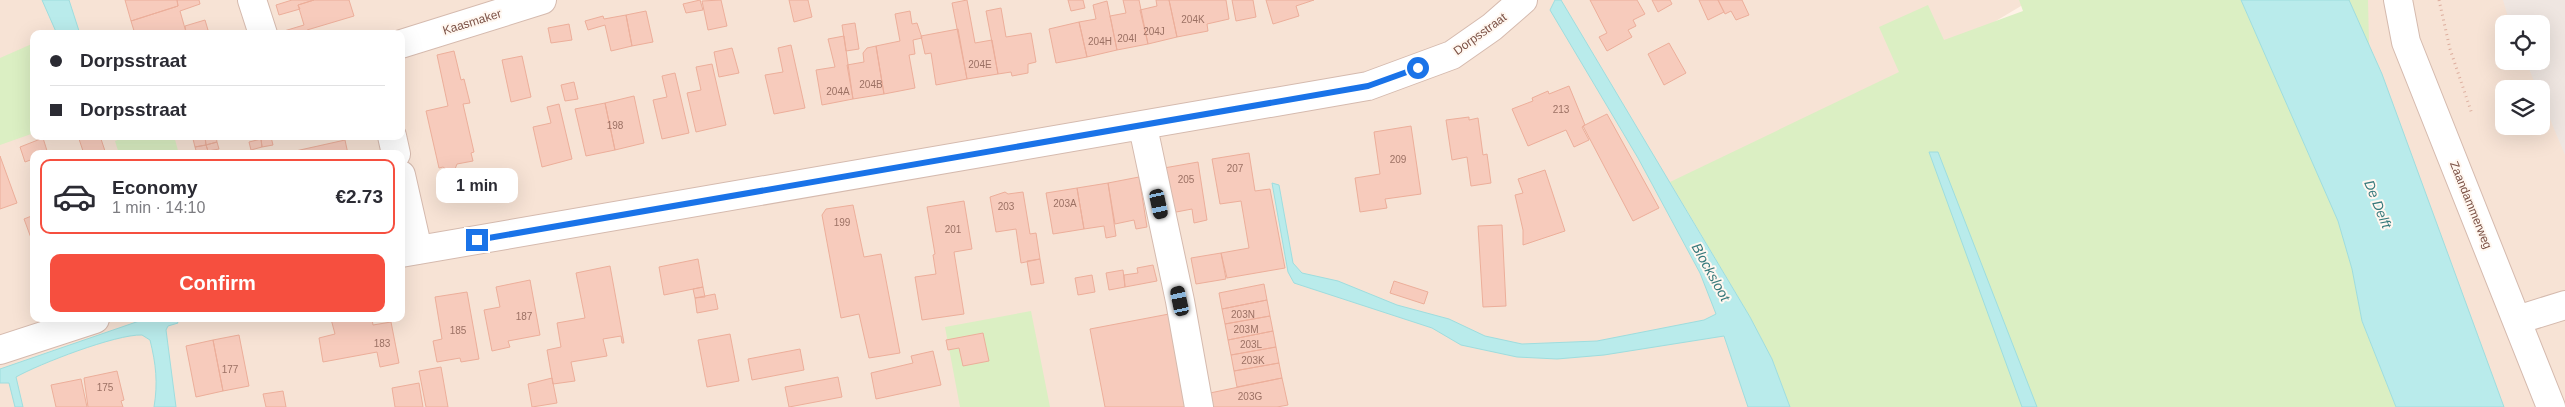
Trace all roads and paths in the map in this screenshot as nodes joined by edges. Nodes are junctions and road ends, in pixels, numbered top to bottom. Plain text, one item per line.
1 (252, 0) edge
2 (542, 0) edge
3 (1523, 0) edge
4 (2398, 0) edge
5 (262, 30) edge
6 (405, 43) edge
7 (1143, 126) junction
8 (405, 209) edge
9 (410, 251) edge
10 (2565, 306) edge
11 (2517, 320) junction
12 (86, 322) edge
13 (0, 350) edge
14 (1199, 407) edge
15 (2551, 407) edge

1 - 5 street
2 - 6 street, Kaasmaker
3 - 7 street, Dorpsstraat
4 - 11 street, Zaandammerweg
7 - 9 street, Dorpsstraat
7 - 14 street
8 - 9 street
10 - 11 street
11 - 15 street, Zaandammerweg
12 - 13 street

